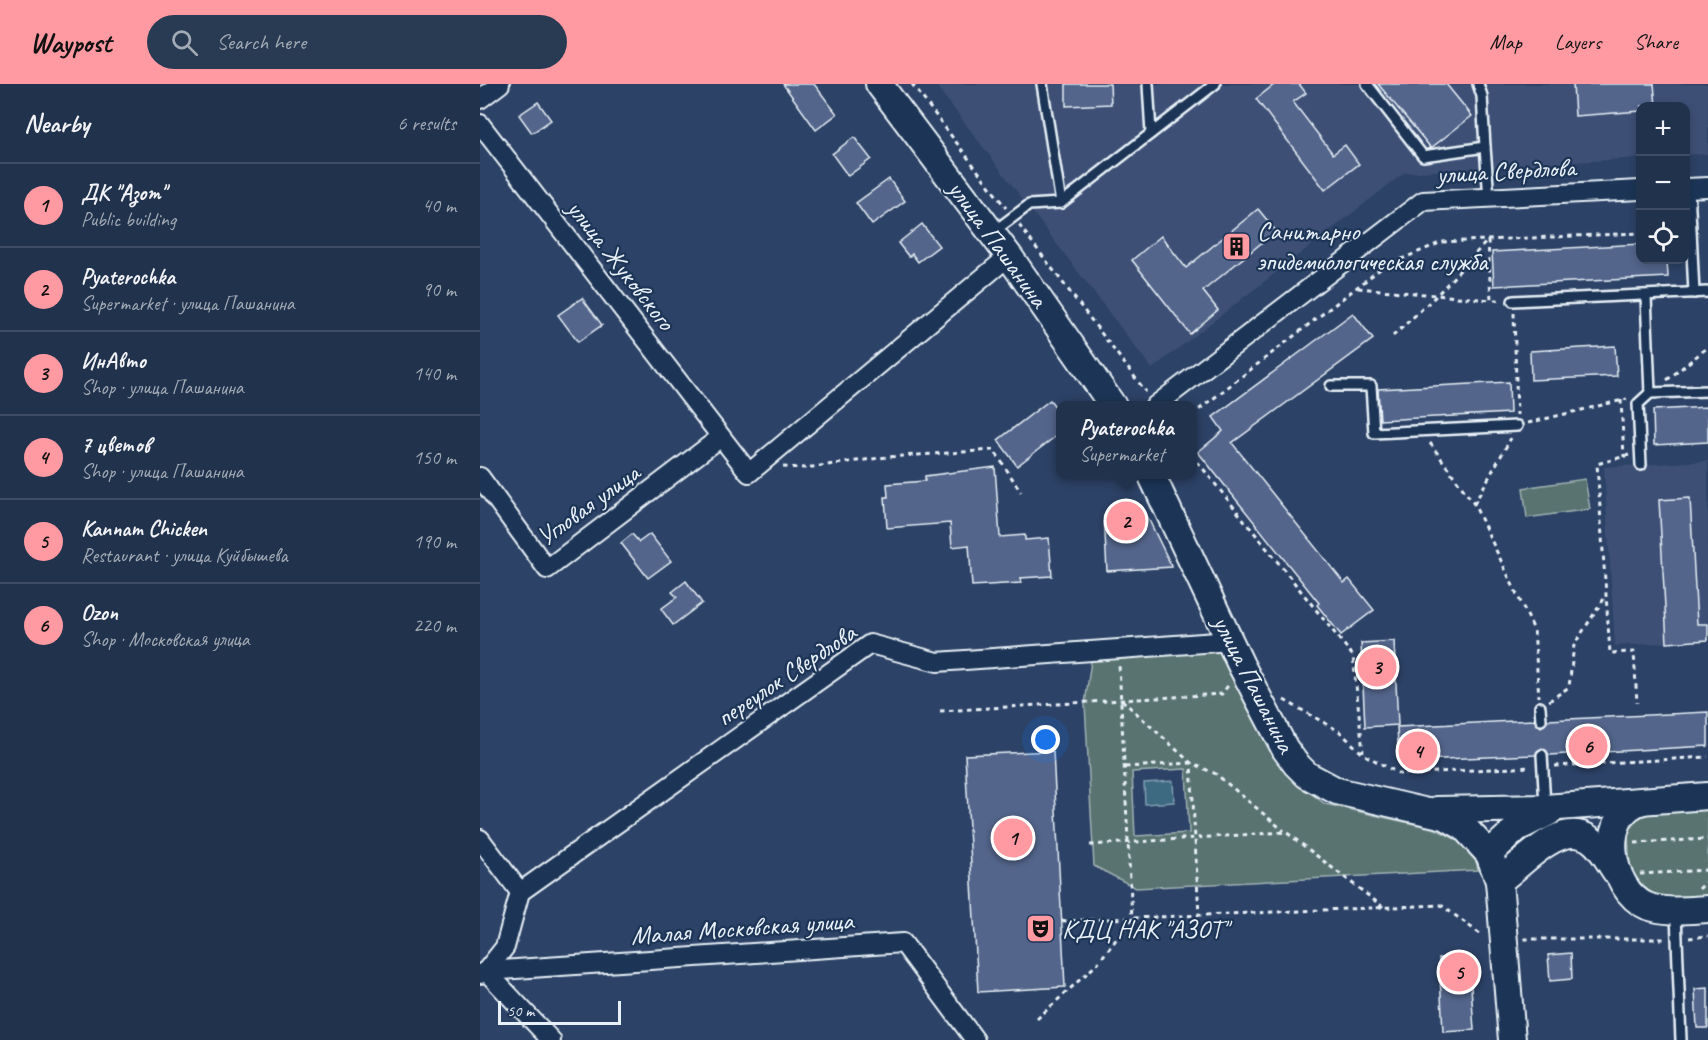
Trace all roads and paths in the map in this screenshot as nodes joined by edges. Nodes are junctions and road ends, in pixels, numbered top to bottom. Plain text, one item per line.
1 (500, 84) edge
2 (879, 84) edge
3 (912, 84) edge
4 (1042, 84) edge
5 (1148, 84) edge
6 (1215, 84) edge
7 (1366, 84) edge
8 (1478, 84) edge
9 (480, 99) edge
10 (480, 124) edge
11 (1151, 133) junction
12 (1485, 147) junction
13 (1708, 187) edge
14 (1690, 188) edge
15 (1636, 190) edge
16 (1489, 198) junction
17 (1061, 203) junction
18 (1688, 210) edge
19 (1013, 217) junction
20 (991, 233) junction
21 (1636, 233) edge
22 (1488, 240) junction
23 (1009, 256) junction
24 (1356, 288) junction
25 (1708, 292) edge
26 (1694, 293) junction
27 (1436, 296) junction
28 (1646, 296) junction
29 (1491, 300) junction
30 (1513, 301) junction
31 (1393, 336) dead end
32 (1708, 347) edge
33 (1331, 386) dead end
34 (1708, 391) edge
35 (1650, 393) junction
36 (1621, 400) junction
37 (1110, 401) edge
38 (1152, 401) edge
39 (1160, 401) edge
40 (1197, 411) edge
41 (1517, 426) junction
42 (1420, 430) junction
43 (721, 437) junction
44 (1641, 452) junction
45 (1624, 457) junction
46 (1197, 461) edge
47 (1641, 465) dead end
48 (750, 473) junction
49 (480, 477) edge
50 (1153, 479) edge
51 (1021, 492) dead end
52 (1474, 504) junction
53 (1605, 597) junction
54 (1231, 641) junction
55 (1118, 648) junction
56 (1241, 665) junction
57 (1279, 697) dead end
58 (1121, 699) junction
59 (1637, 703) dead end
60 (1540, 707) junction
61 (940, 711) dead end
62 (1541, 720) dead end
63 (1363, 754) junction
64 (1542, 755) dead end
65 (1191, 763) junction
66 (1125, 767) junction
67 (1400, 774) dead end
68 (1708, 796) edge
69 (1646, 800) junction
70 (1551, 809) junction
71 (1428, 811) junction
72 (1286, 832) junction
73 (480, 839) edge
74 (1195, 839) junction
75 (1708, 839) edge
76 (1128, 843) junction
77 (1631, 843) dead end
78 (1090, 844) dead end
79 (1489, 854) junction
80 (1708, 870) edge
81 (1626, 876) junction
82 (1499, 881) junction
83 (520, 892) junction
84 (1384, 908) junction
85 (1708, 909) edge
86 (1676, 910) junction
87 (1199, 916) junction
88 (1132, 919) junction
89 (1062, 921) dead end
90 (1708, 936) edge
91 (1487, 939) dead end
92 (1519, 939) dead end
93 (1676, 939) junction
94 (483, 972) edge
95 (1037, 1019) dead end
96 (551, 1040) edge
97 (975, 1040) edge
98 (1512, 1040) edge
99 (1681, 1040) edge

1 - 9 street
2 - 20 main road, улица Пашанина
3 - 19 path
4 - 17 lane
5 - 11 lane
6 - 11 lane
7 - 12 lane
8 - 12 lane
10 - 43 street, улица Жуковского
11 - 17 lane
12 - 16 lane
13 - 14 street
15 - 16 street, улица Свердлова
16 - 39 street, улица Свердлова
17 - 19 lane
18 - 26 lane
19 - 20 lane
19 - 38 path
20 - 23 main road, улица Пашанина
21 - 22 path
22 - 24 path
22 - 27 path
22 - 29 path
23 - 37 main road, улица Пашанина
23 - 48 street
24 - 27 path
24 - 40 path
25 - 26 lane
26 - 28 lane
27 - 29 path
27 - 31 path
28 - 30 lane
28 - 35 lane
29 - 30 path
30 - 41 path
32 - 35 path
33 - 42 lane
34 - 35 lane
35 - 36 path
35 - 44 lane
36 - 41 path
36 - 45 path
41 - 42 lane
41 - 52 path
42 - 52 path
43 - 48 street, улица Жуковского
43 - 49 street, Угловая улица
44 - 45 path
44 - 47 lane
45 - 53 path
46 - 63 path
48 - 51 path
50 - 54 main road, улица Пашанина
52 - 60 path
53 - 59 path
53 - 60 path
54 - 55 street, переулок Свердлова
54 - 56 main road, улица Пашанина
55 - 58 path
55 - 83 street, переулок Свердлова
56 - 58 path
56 - 71 main road, улица Пашанина
57 - 63 path
58 - 61 path
58 - 65 path
58 - 66 path
60 - 62 lane
63 - 67 path
64 - 70 lane
65 - 66 path
65 - 72 path
65 - 74 path
66 - 76 path
68 - 69 main road
69 - 70 main road
69 - 81 main road
70 - 71 main road
70 - 79 main road
71 - 79 main road
72 - 74 path
72 - 84 path
73 - 83 street
74 - 76 path
74 - 87 path
75 - 77 path
76 - 78 path
76 - 88 path
79 - 82 main road
80 - 81 path
81 - 82 main road
81 - 86 main road
82 - 98 main road
83 - 94 street
84 - 87 path
84 - 91 path
85 - 86 main road
86 - 93 lane
87 - 88 path
88 - 89 path
88 - 95 path
90 - 93 path
92 - 93 path
93 - 99 lane
94 - 96 street
94 - 97 street, Малая Московская улица

